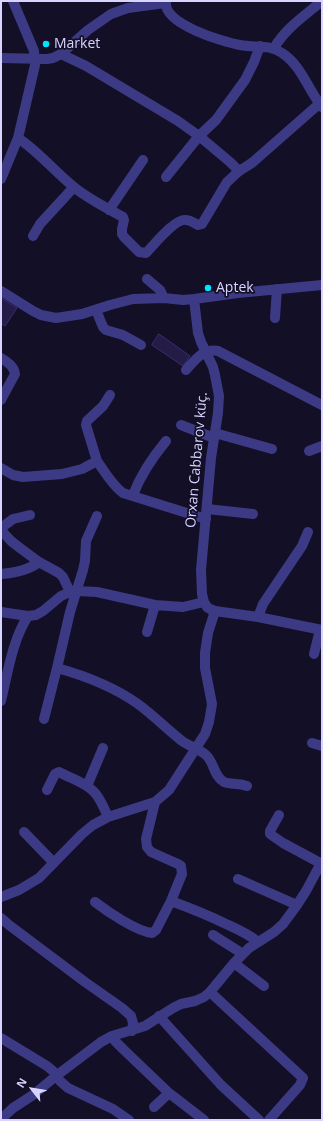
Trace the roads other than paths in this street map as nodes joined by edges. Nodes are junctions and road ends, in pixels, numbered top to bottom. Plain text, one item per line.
1 (13, 1) edge
2 (322, 1) edge
3 (166, 2) edge
4 (260, 46) junction
5 (274, 48) junction
6 (61, 54) junction
7 (1, 58) edge
8 (35, 58) junction
9 (321, 105) edge
10 (199, 136) junction
11 (18, 138) junction
12 (143, 160) dead end
13 (239, 171) junction
14 (166, 177) dead end
15 (1, 179) edge
16 (74, 187) junction
17 (109, 210) junction
18 (33, 236) dead end
19 (147, 279) dead end
20 (322, 285) edge
21 (277, 289) junction
22 (1, 291) edge
23 (164, 298) junction
24 (194, 299) junction
25 (96, 310) junction
26 (275, 318) dead end
27 (141, 345) dead end
28 (206, 351) junction
29 (1, 358) edge
30 (186, 370) dead end
31 (110, 395) dead end
32 (1, 400) edge
33 (322, 405) edge
34 (181, 425) dead end
35 (214, 436) junction
36 (166, 441) dead end
37 (322, 446) edge
38 (272, 449) dead end
39 (309, 451) dead end
40 (97, 461) junction
41 (1, 468) edge
42 (132, 495) junction
43 (30, 514) dead end
44 (207, 514) junction
45 (253, 514) dead end
46 (97, 516) dead end
47 (1, 529) edge
48 (308, 532) dead end
49 (39, 562) junction
50 (1, 574) edge
51 (73, 591) junction
52 (204, 602) junction
53 (155, 605) junction
54 (215, 611) junction
55 (1, 612) edge
56 (28, 616) junction
57 (258, 617) junction
58 (321, 630) edge
59 (147, 632) dead end
60 (314, 654) dead end
61 (57, 668) junction
62 (1, 701) edge
63 (44, 719) dead end
64 (312, 743) dead end
65 (322, 746) edge
66 (103, 748) dead end
67 (196, 749) junction
68 (87, 786) junction
69 (248, 786) dead end
70 (47, 790) dead end
71 (155, 802) junction
72 (279, 815) dead end
73 (108, 817) junction
74 (24, 832) dead end
75 (54, 863) junction
76 (321, 863) edge
77 (238, 879) dead end
78 (1, 897) edge
79 (171, 901) junction
80 (95, 902) dead end
81 (298, 905) junction
82 (1, 918) edge
83 (213, 934) dead end
84 (258, 942) junction
85 (243, 954) junction
86 (234, 963) junction
87 (264, 986) dead end
88 (210, 992) junction
89 (159, 1016) junction
90 (132, 1030) junction
91 (112, 1036) junction
92 (1, 1038) edge
93 (56, 1076) junction
94 (169, 1093) junction
95 (154, 1107) dead end
96 (1, 1119) edge
97 (129, 1120) edge
98 (204, 1120) edge
99 (259, 1120) edge
100 (269, 1120) edge

1 - 8 street
2 - 5 street
3 - 4 street
3 - 6 street
4 - 5 street
4 - 10 street
5 - 9 street
6 - 8 street
6 - 10 street
7 - 8 street
8 - 11 street
9 - 13 street
10 - 13 street
10 - 14 street
11 - 15 street
11 - 16 street
12 - 17 street
13 - 17 street
16 - 17 street
16 - 18 street
19 - 23 street
20 - 21 street
21 - 24 street
21 - 26 street
22 - 25 street
23 - 24 street
23 - 25 street
24 - 28 street, Orxan Cabbarov küç.
25 - 27 street
28 - 30 street
28 - 33 street
28 - 35 street, Orxan Cabbarov küç.
29 - 32 street
31 - 40 street
34 - 35 street
35 - 38 street
35 - 44 street, Orxan Cabbarov küç.
36 - 42 street
37 - 39 street
40 - 41 street
40 - 42 street
42 - 44 street
43 - 47 street
44 - 45 street
44 - 52 street, Orxan Cabbarov küç.
46 - 51 street
47 - 49 street
48 - 57 street
49 - 50 street
49 - 51 street
51 - 53 street
51 - 56 street
51 - 61 street
52 - 53 street
52 - 54 street
53 - 59 street
54 - 57 street
54 - 67 street
55 - 56 street
56 - 62 street
57 - 58 street
58 - 60 street
61 - 63 street
61 - 67 street
64 - 65 street
66 - 68 street
67 - 69 street
67 - 71 street
68 - 70 street
68 - 73 street
71 - 73 street
71 - 79 street
72 - 76 street
73 - 75 street
74 - 75 street
75 - 78 street
76 - 81 street
77 - 81 street
79 - 80 street
79 - 84 street
81 - 84 street
82 - 90 street
83 - 85 street
84 - 85 street
85 - 86 street
86 - 87 street
86 - 88 street
88 - 89 street
88 - 100 street
89 - 90 street
89 - 99 street
90 - 91 street
91 - 93 street
91 - 94 street
92 - 93 street
93 - 96 street
93 - 97 street
94 - 95 street
94 - 98 street

